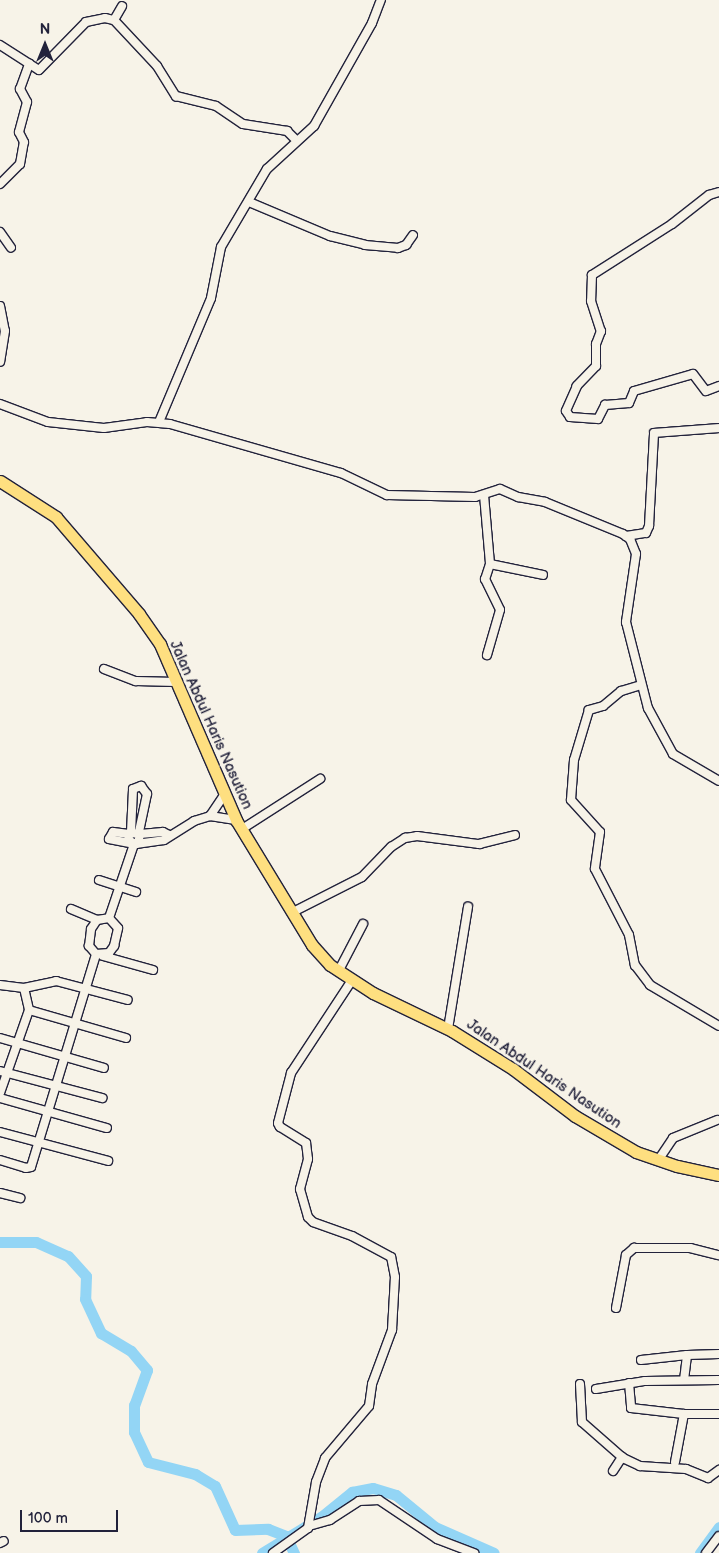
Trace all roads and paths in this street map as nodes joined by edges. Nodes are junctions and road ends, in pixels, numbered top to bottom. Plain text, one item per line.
1 (381, 0) edge
2 (122, 6) dead end
3 (114, 20) junction
4 (0, 45) edge
5 (30, 64) junction
6 (297, 141) junction
7 (0, 184) edge
8 (719, 192) edge
9 (249, 202) junction
10 (0, 232) edge
11 (413, 234) dead end
12 (11, 248) dead end
13 (0, 306) edge
14 (0, 362) edge
15 (719, 386) edge
16 (0, 404) edge
17 (159, 422) junction
18 (719, 428) edge
19 (0, 481) edge
20 (484, 495) junction
21 (626, 536) junction
22 (490, 564) junction
23 (543, 575) dead end
24 (487, 655) dead end
25 (104, 669) dead end
26 (176, 682) junction
27 (641, 685) junction
28 (320, 779) dead end
29 (719, 781) edge
30 (224, 795) junction
31 (210, 816) junction
32 (239, 825) junction
33 (135, 833) junction
34 (169, 835) junction
35 (515, 836) dead end
36 (134, 843) junction
37 (99, 880) dead end
38 (120, 886) junction
39 (136, 892) dead end
40 (468, 906) dead end
41 (71, 909) dead end
42 (293, 912) junction
43 (109, 918) junction
44 (97, 920) junction
45 (363, 924) dead end
46 (100, 955) junction
47 (153, 970) dead end
48 (339, 970) junction
49 (352, 980) junction
50 (0, 985) edge
51 (24, 988) junction
52 (86, 988) junction
53 (128, 1000) dead end
54 (29, 1010) junction
55 (75, 1022) junction
56 (719, 1026) edge
57 (448, 1029) junction
58 (0, 1038) edge
59 (126, 1038) dead end
60 (16, 1043) junction
61 (64, 1057) junction
62 (104, 1068) dead end
63 (4, 1072) edge
64 (56, 1086) junction
65 (0, 1093) edge
66 (0, 1098) edge
67 (102, 1098) dead end
68 (48, 1111) junction
69 (717, 1120) dead end
70 (107, 1128) dead end
71 (0, 1132) edge
72 (38, 1146) junction
73 (659, 1159) junction
74 (0, 1160) edge
75 (108, 1161) dead end
76 (719, 1175) edge
77 (0, 1192) edge
78 (20, 1198) dead end
79 (719, 1255) edge
80 (616, 1308) dead end
81 (719, 1354) edge
82 (687, 1355) junction
83 (641, 1360) dead end
84 (684, 1380) junction
85 (719, 1380) edge
86 (629, 1383) junction
87 (580, 1384) dead end
88 (596, 1389) dead end
89 (684, 1414) junction
90 (719, 1414) edge
91 (622, 1457) junction
92 (675, 1462) dead end
93 (613, 1470) dead end
94 (719, 1470) edge
95 (309, 1525) junction
96 (719, 1536) edge
97 (276, 1551) edge
98 (474, 1553) edge
99 (706, 1553) edge

1 - 6 street
2 - 3 street
3 - 5 street
3 - 6 street
4 - 5 street
5 - 7 street
6 - 9 street
8 - 15 street
9 - 11 street
9 - 17 street
10 - 12 street
13 - 14 street
16 - 17 street
17 - 20 street
18 - 21 street
19 - 26 main road, Jalan Abdul Haris Nasution
20 - 21 street
20 - 22 street
21 - 27 street
22 - 23 street
22 - 24 street
25 - 26 street
26 - 30 main road, Jalan Abdul Haris Nasution
27 - 29 street
27 - 56 street
28 - 32 street
30 - 31 street
30 - 32 main road, Jalan Abdul Haris Nasution
31 - 32 street
31 - 34 street
32 - 42 main road, Jalan Abdul Haris Nasution
33 - 33 street
33 - 34 street
33 - 36 street
33 - 36 street
33 - 36 street
34 - 36 street
35 - 42 street
36 - 38 street
37 - 38 street
38 - 39 street
38 - 43 street
40 - 57 street
41 - 44 street
42 - 48 main road, Jalan Abdul Haris Nasution
43 - 44 street
43 - 46 street
44 - 46 street
45 - 48 street
46 - 47 street
46 - 52 street
48 - 49 main road, Jalan Abdul Haris Nasution
49 - 57 main road, Jalan Abdul Haris Nasution
49 - 95 street
50 - 51 street
51 - 52 street
51 - 54 street
52 - 53 street
52 - 55 street
54 - 55 street
54 - 60 street
55 - 59 street
55 - 61 street
57 - 73 main road, Jalan Abdul Haris Nasution
58 - 60 street
60 - 61 street
60 - 63 street
61 - 62 street
61 - 64 street
63 - 64 street
63 - 65 street
64 - 67 street
64 - 68 street
66 - 68 street
68 - 70 street
68 - 72 street
69 - 73 street
71 - 72 street
72 - 74 street
72 - 75 street
73 - 76 main road, Jalan Abdul Haris Nasution
77 - 78 street
79 - 80 street
81 - 82 street
82 - 83 street
82 - 84 street
84 - 85 street
84 - 86 street
86 - 88 street
86 - 89 street
87 - 91 street
89 - 90 street
89 - 92 street
91 - 93 street
91 - 94 street
95 - 97 street
95 - 98 street
96 - 99 street

